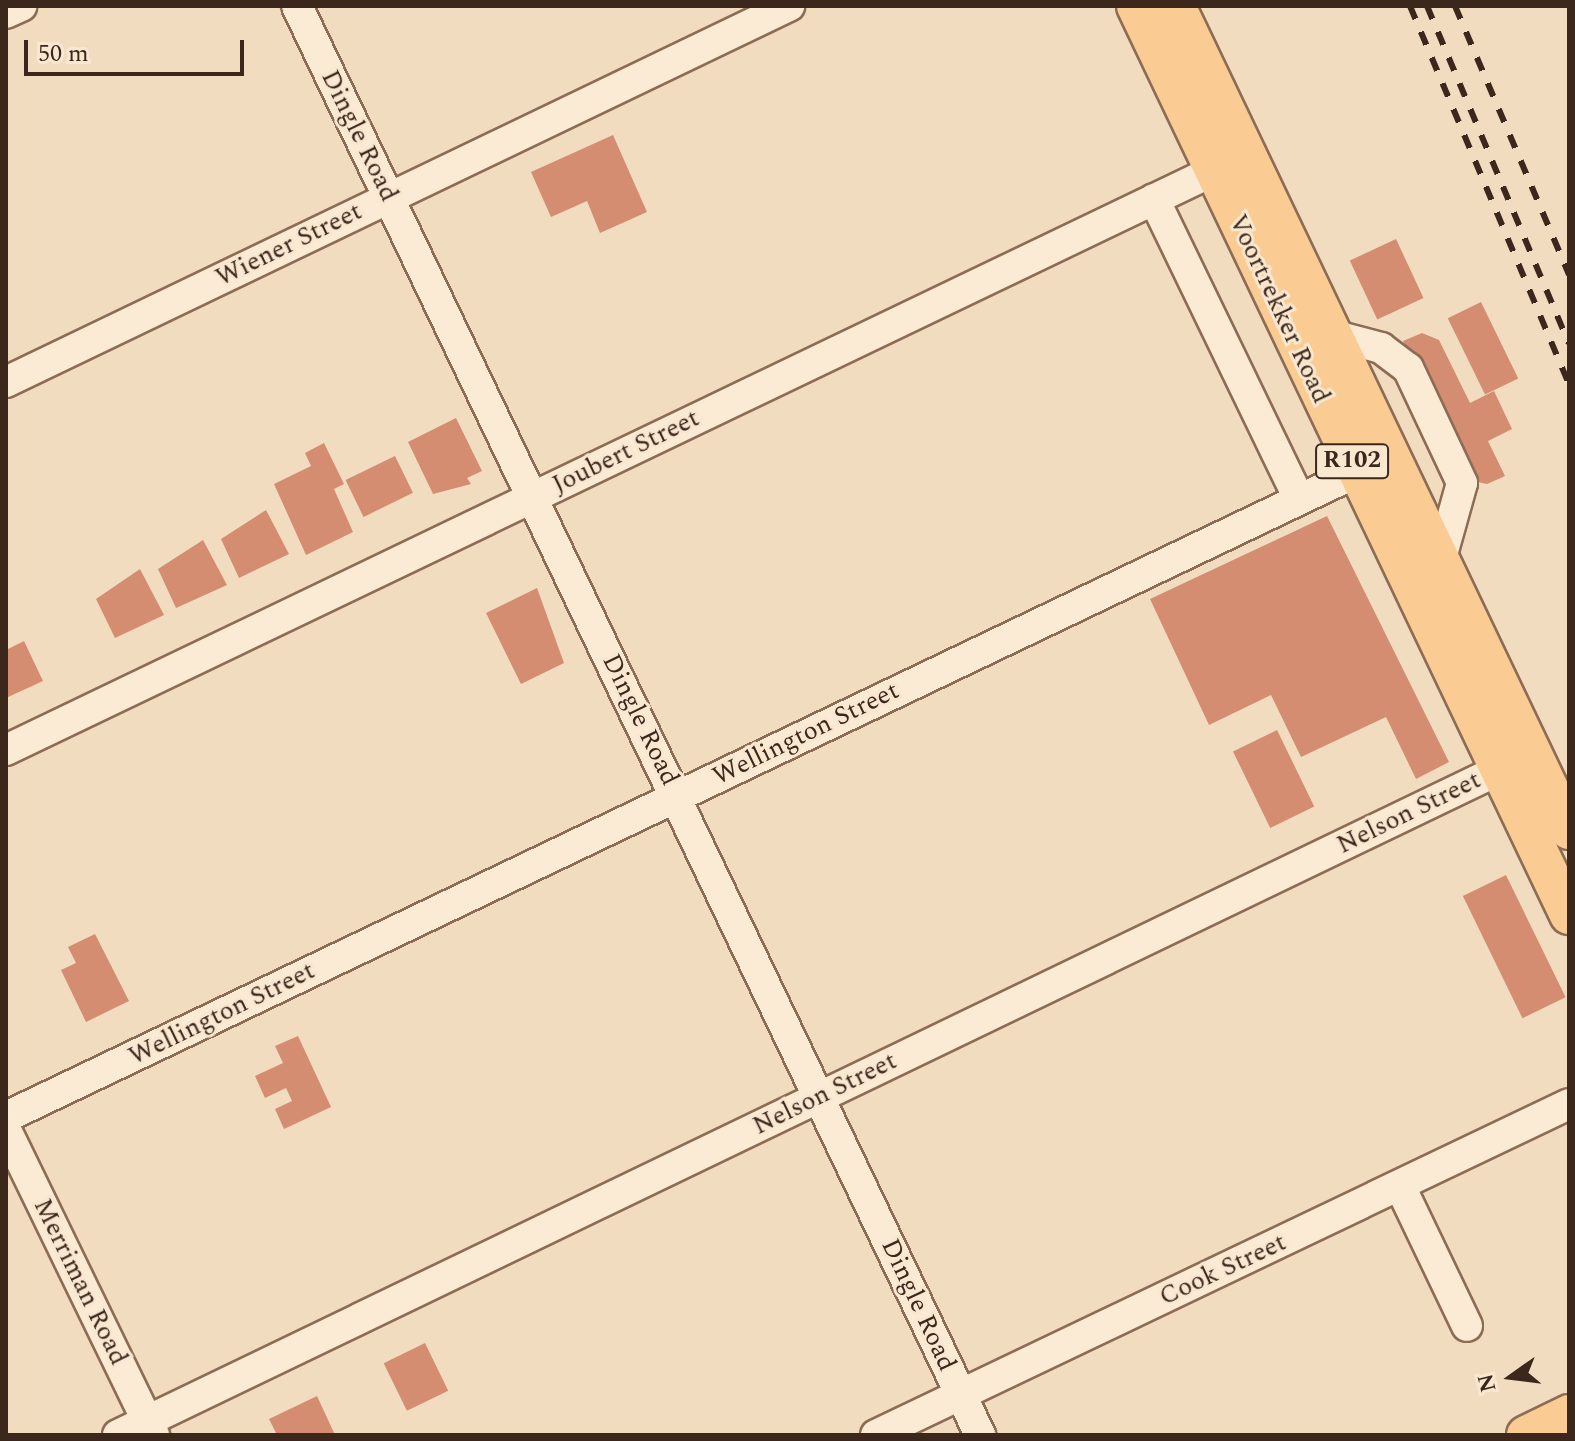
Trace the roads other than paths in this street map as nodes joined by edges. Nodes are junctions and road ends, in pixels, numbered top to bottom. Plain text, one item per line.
1 (21, 6) edge
2 (297, 6) edge
3 (789, 6) edge
4 (1136, 6) edge
5 (1176, 6) edge
6 (6, 13) edge
7 (756, 13) edge
8 (1230, 163) junction
9 (389, 197) junction
10 (1154, 199) junction
11 (1332, 335) junction
12 (6, 382) edge
13 (1390, 456) junction
14 (1357, 471) junction
15 (533, 497) junction
16 (1299, 499) junction
17 (1440, 562) junction
18 (6, 750) edge
19 (1516, 761) junction
20 (677, 796) junction
21 (1569, 830) edge
22 (1569, 915) edge
23 (820, 1097) junction
24 (1569, 1104) edge
25 (6, 1117) edge
26 (6, 1130) edge
27 (1400, 1186) junction
28 (1467, 1326) dead end
29 (961, 1394) junction
30 (1569, 1414) edge
31 (150, 1428) edge
32 (118, 1435) edge
33 (876, 1435) edge
34 (980, 1435) edge
35 (1526, 1435) edge

1 - 6 street
2 - 9 street, Dingle Road
3 - 7 street, Wiener Street
4 - 8 main road, Voortrekker Road / R102
5 - 8 main road, Voortrekker Road / R102
7 - 9 street, Wiener Street
8 - 10 street, Joubert Street
8 - 11 main road, Voortrekker Road / R102
8 - 14 main road, Voortrekker Road / R102
9 - 12 street, Wiener Street
9 - 15 street, Dingle Road
10 - 15 street, Joubert Street
10 - 16 street
11 - 13 main road, Voortrekker Road / R102
11 - 17 street
13 - 14 street, Wellington Street
13 - 17 main road, Voortrekker Road / R102
14 - 16 street, Wellington Street
14 - 19 main road, Voortrekker Road / R102
15 - 18 street, Joubert Street
15 - 20 street, Dingle Road
16 - 20 street, Wellington Street
17 - 19 main road, Voortrekker Road / R102
19 - 21 main road, Voortrekker Road / R102
19 - 22 main road, Voortrekker Road / R102
19 - 23 street, Nelson Street
20 - 23 street, Dingle Road
20 - 25 street, Wellington Street
23 - 29 street, Dingle Road
23 - 31 street, Nelson Street
24 - 27 street, Cook Street
26 - 31 street, Merriman Road
27 - 28 street
27 - 29 street, Cook Street
29 - 33 street, Cook Street
29 - 34 street, Dingle Road
30 - 35 main road
31 - 32 street, Nelson Street

